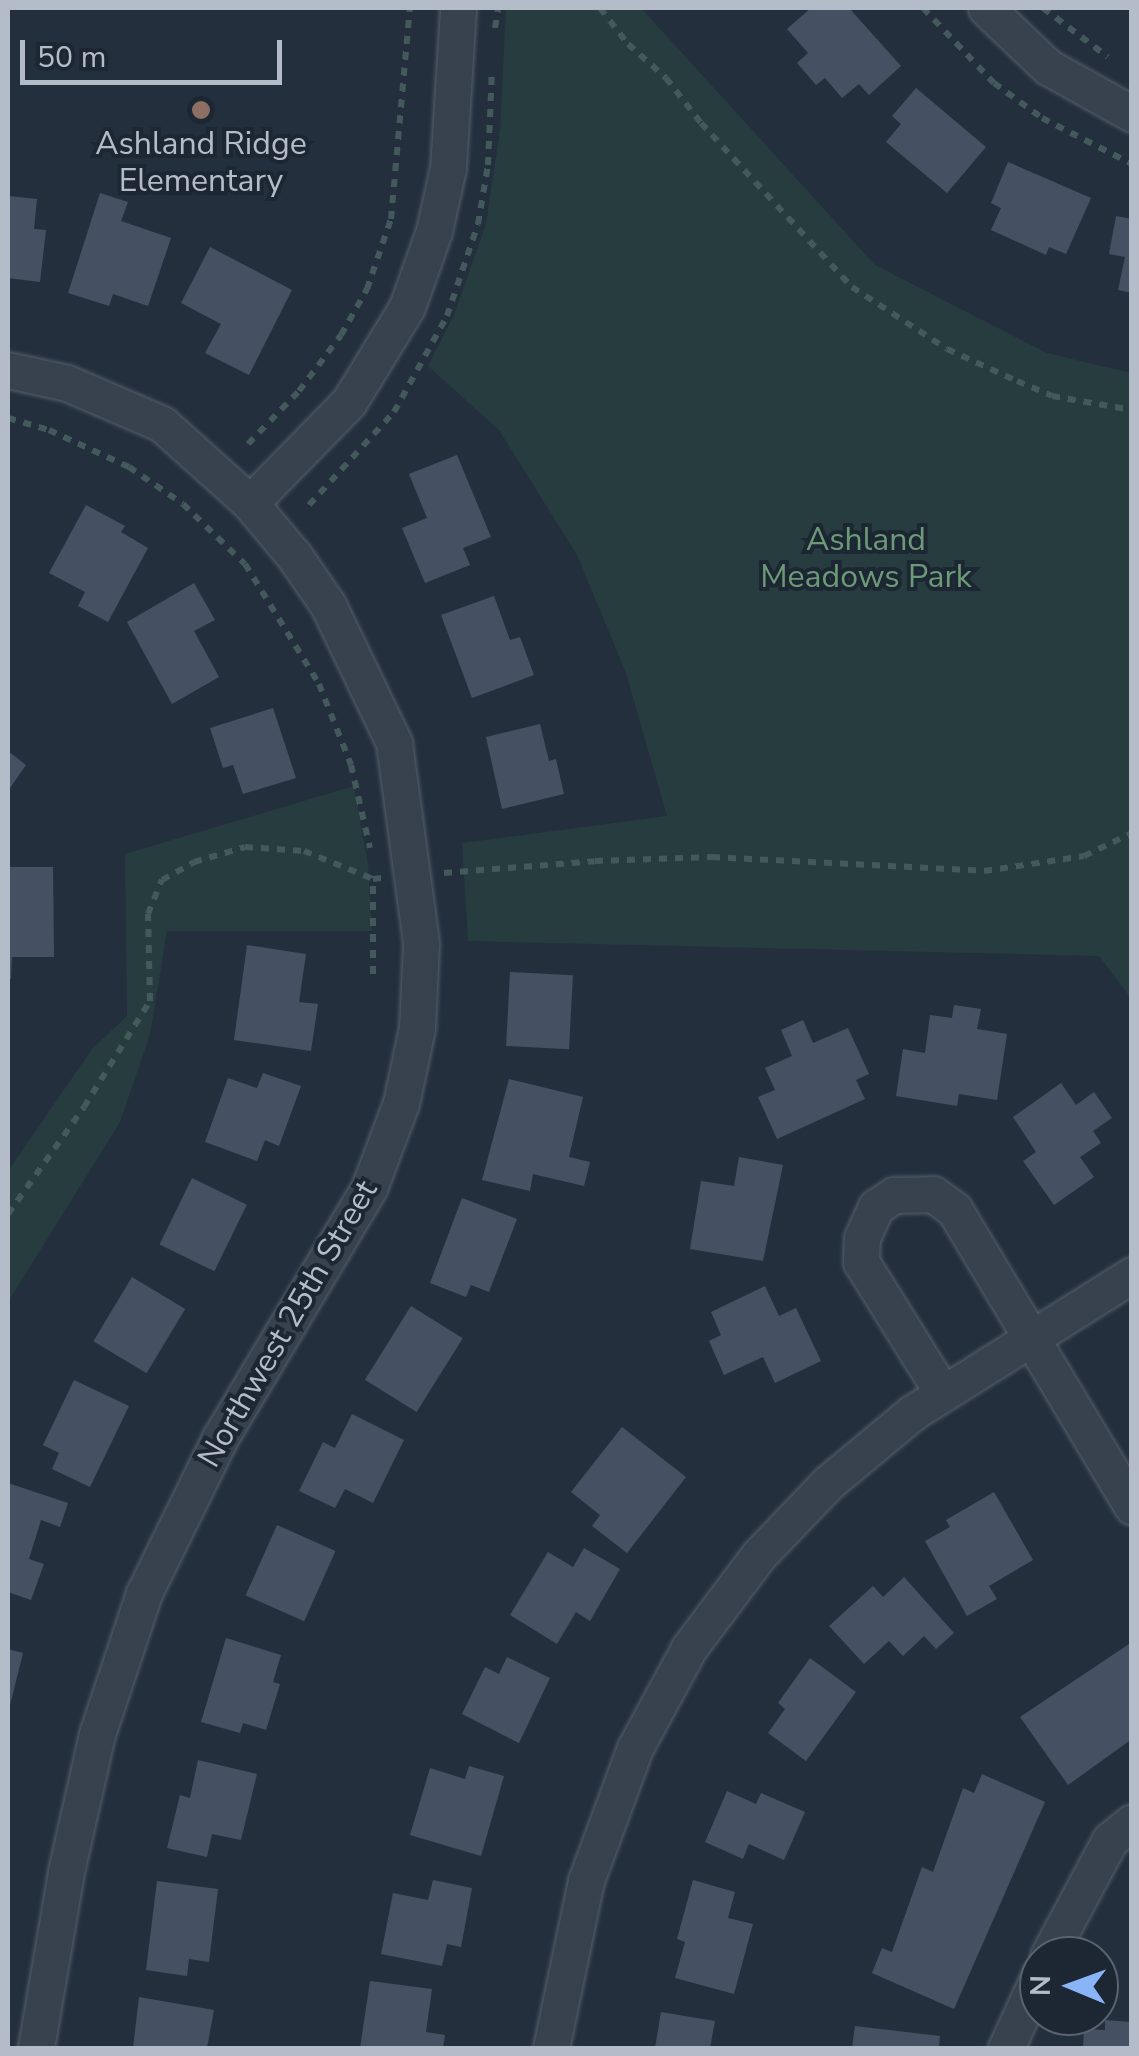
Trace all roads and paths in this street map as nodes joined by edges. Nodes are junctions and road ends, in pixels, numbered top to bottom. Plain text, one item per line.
1 (410, 8) edge
2 (458, 8) edge
3 (600, 8) edge
4 (923, 8) edge
5 (986, 8) edge
6 (1043, 8) edge
7 (1112, 59) dead end
8 (1132, 114) edge
9 (1132, 164) edge
10 (8, 370) edge
11 (1132, 410) edge
12 (8, 418) edge
13 (248, 444) dead end
14 (250, 504) junction
15 (1132, 833) edge
16 (371, 854) dead end
17 (372, 866) dead end
18 (415, 876) junction
19 (373, 878) junction
20 (373, 974) dead end
21 (8, 1214) edge
22 (1132, 1276) edge
23 (1029, 1339) junction
24 (942, 1392) junction
25 (1132, 1507) edge
26 (1132, 1822) edge
27 (1059, 1936) edge
28 (1019, 2020) edge
29 (36, 2048) edge
30 (551, 2048) edge
31 (1006, 2048) edge

1 - 13 path
2 - 14 street
3 - 11 path
4 - 9 path
5 - 8 street
6 - 7 path
10 - 14 street, Northwest 25th Street
12 - 16 path
14 - 18 street, Northwest 25th Street
15 - 18 path
17 - 19 path
18 - 19 path
18 - 29 street, Northwest 25th Street
19 - 20 path
19 - 21 path
22 - 23 street
23 - 24 street
23 - 24 street
23 - 25 street
24 - 30 street
26 - 27 street
28 - 31 street

